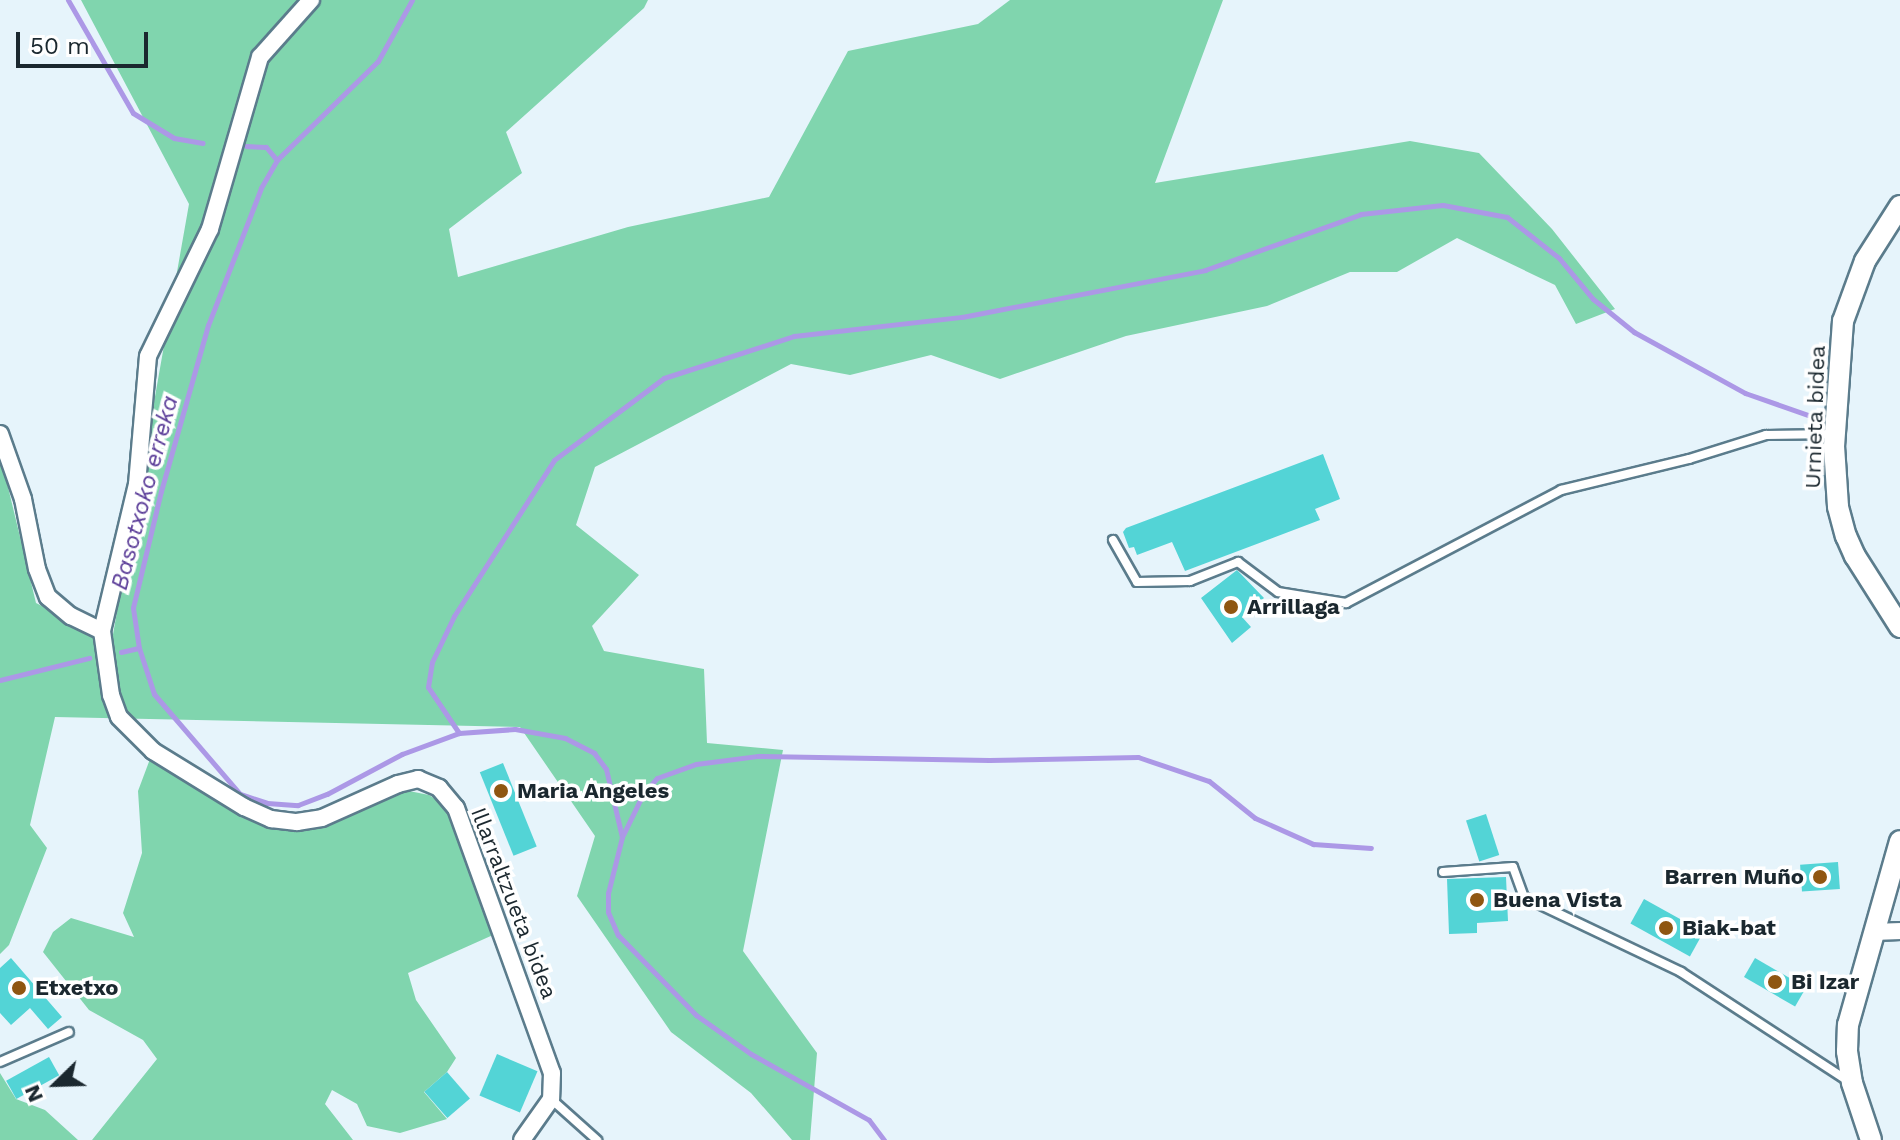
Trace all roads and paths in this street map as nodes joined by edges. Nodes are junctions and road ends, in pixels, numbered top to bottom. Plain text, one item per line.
1 (311, 0) edge
2 (1900, 206) edge
3 (0, 434) edge
4 (1834, 434) junction
5 (1113, 540) dead end
6 (1900, 627) edge
7 (102, 631) junction
8 (1900, 841) edge
9 (1443, 872) dead end
10 (1900, 931) edge
11 (1874, 932) junction
12 (69, 1032) dead end
13 (0, 1062) edge
14 (1852, 1083) junction
15 (551, 1099) junction
16 (522, 1140) edge
17 (597, 1140) edge
18 (1871, 1140) edge

1 - 7 street
2 - 4 street, Urnieta bidea
3 - 7 street
4 - 5 lane
4 - 6 street, Urnieta bidea
7 - 15 street, Illarraltzueta bidea
8 - 11 street
9 - 14 lane
10 - 11 street
11 - 14 street
12 - 13 lane
14 - 18 street
15 - 16 street
15 - 17 lane

